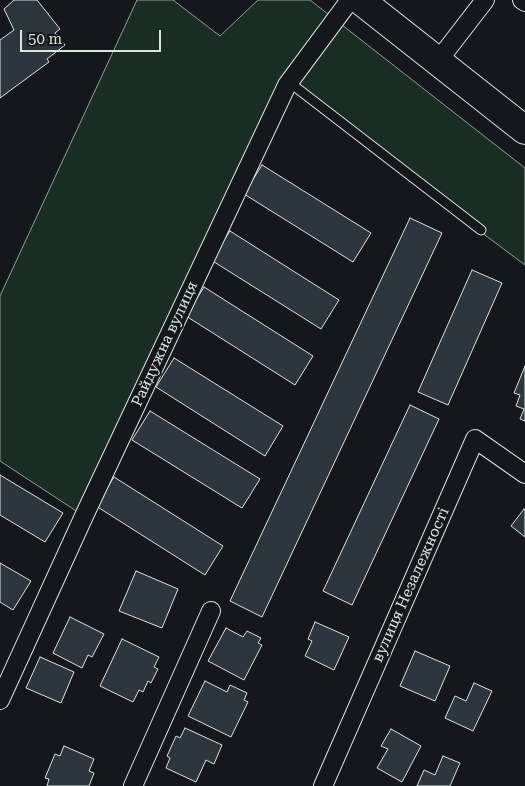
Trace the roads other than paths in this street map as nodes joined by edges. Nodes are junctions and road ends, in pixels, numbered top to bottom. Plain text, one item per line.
1 (350, 0) edge
2 (360, 0) edge
3 (485, 0) edge
4 (438, 61) junction
5 (289, 82) junction
6 (525, 130) edge
7 (481, 230) dead end
8 (525, 474) edge
9 (211, 611) dead end
10 (0, 700) edge
11 (133, 786) edge
12 (323, 786) edge

1 - 5 street, Райдужна вулиця
2 - 4 highway
3 - 4 street
4 - 6 highway
5 - 7 lane
5 - 10 street, Райдужна вулиця
8 - 12 street, вулиця Незалежності
9 - 11 street

